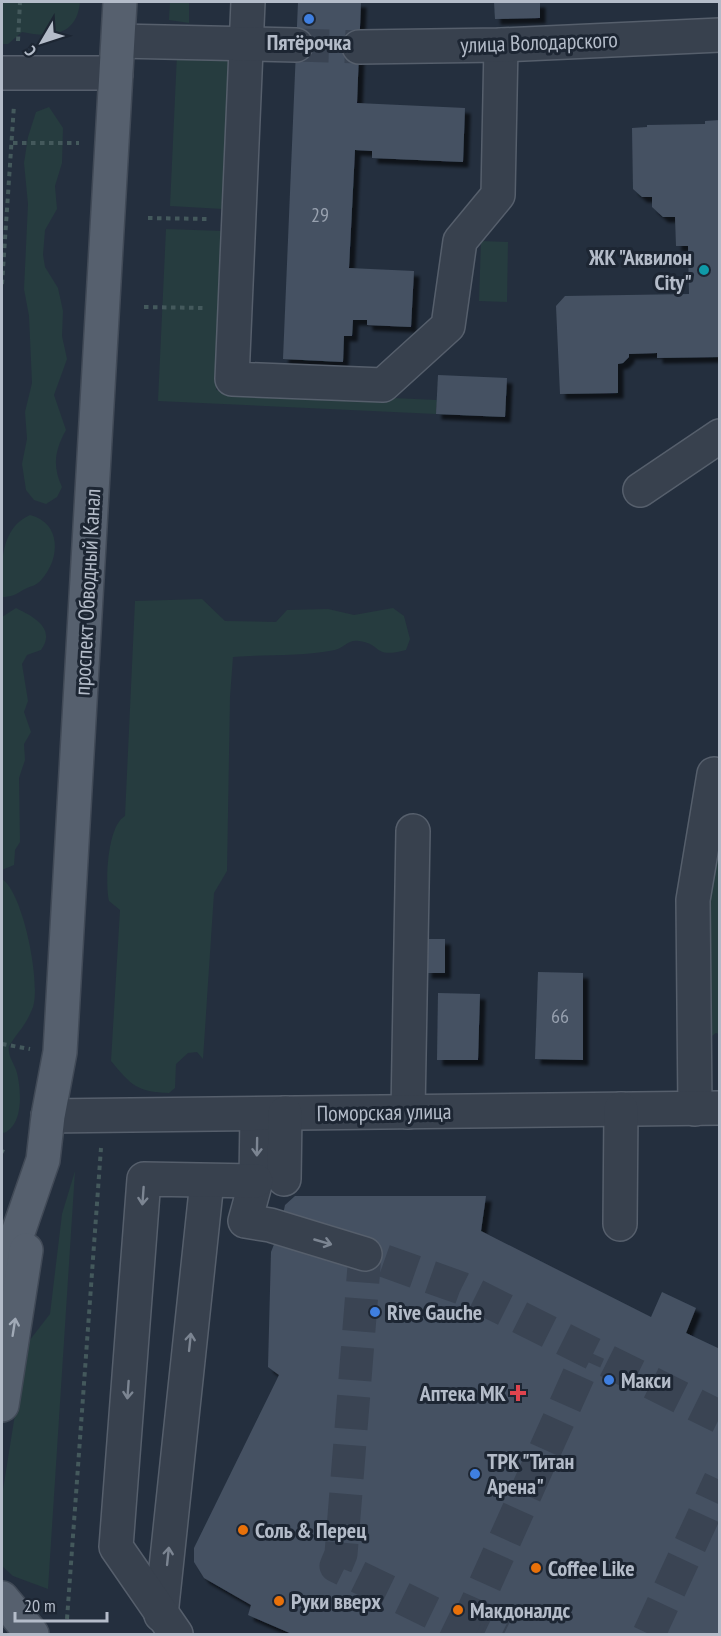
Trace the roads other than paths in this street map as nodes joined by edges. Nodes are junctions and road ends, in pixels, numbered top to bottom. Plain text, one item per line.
1 (120, 2) edge
2 (248, 2) edge
3 (720, 35) edge
4 (118, 41) junction
5 (245, 45) junction
6 (296, 45) tunnel mouth
7 (501, 45) junction
8 (359, 47) tunnel mouth
9 (9, 73) edge
10 (116, 73) junction
11 (720, 436) edge
12 (640, 490) dead end
13 (714, 774) dead end
14 (413, 831) dead end
15 (707, 1108) edge
16 (621, 1109) junction
17 (408, 1112) junction
18 (271, 1113) junction
19 (48, 1116) junction
20 (270, 1180) junction
21 (37, 1181) junction
22 (207, 1181) junction
23 (620, 1224) dead end
24 (365, 1254) dead end
25 (2, 1279) edge
26 (2, 1405) edge
27 (2, 1598) edge
28 (169, 1624) edge
29 (32, 1635) edge

1 - 4 main road, проспект Обводный Канал
2 - 5 street
3 - 7 street, улица Володарского
4 - 5 street
4 - 10 main road, проспект Обводный Канал
5 - 6 street
5 - 7 street
7 - 8 street, улица Володарского
9 - 10 street
10 - 19 main road, проспект Обводный Канал
11 - 12 street
13 - 15 street
14 - 17 street
15 - 16 street, Поморская улица
16 - 17 street, Поморская улица
16 - 23 street
17 - 18 street, Поморская улица
18 - 19 street, Поморская улица
18 - 20 street
19 - 21 main road, проспект Обводный Канал
20 - 22 street
20 -> 24 street
21 - 25 main road, проспект Обводный Канал
26 -> 21 main road, проспект Обводный Канал
28 -> 22 street
22 -> 28 street
27 - 29 main road

